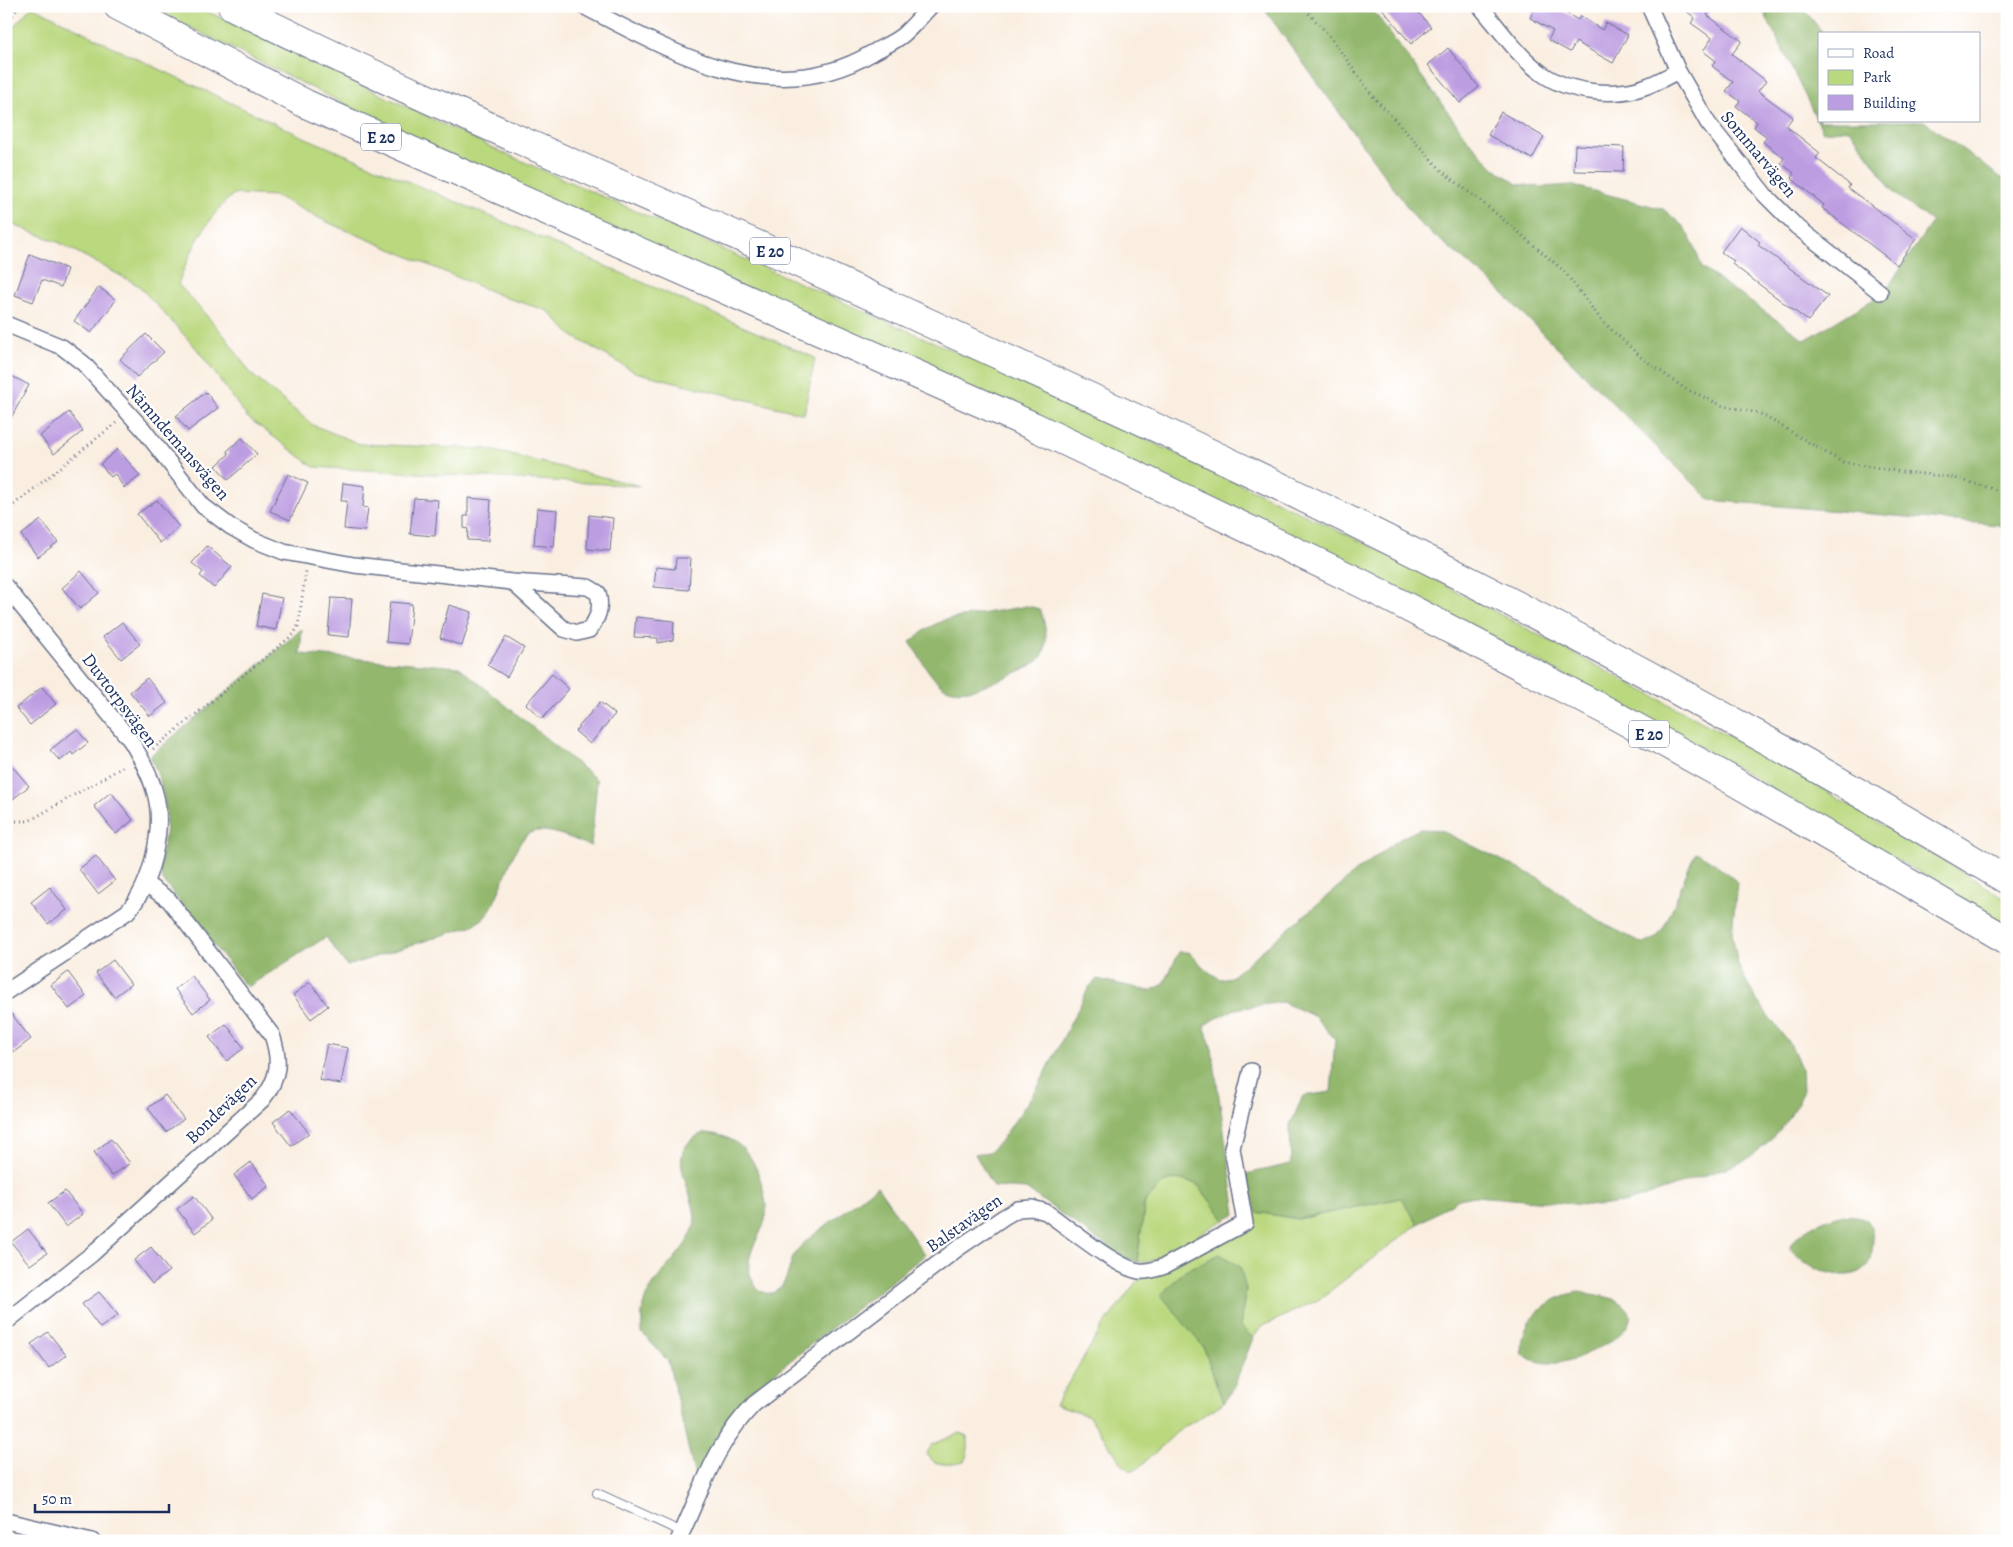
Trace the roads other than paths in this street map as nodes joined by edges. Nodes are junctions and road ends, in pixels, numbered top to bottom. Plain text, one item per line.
1 (118, 6) edge
2 (232, 6) edge
3 (583, 6) edge
4 (931, 6) edge
5 (1480, 6) edge
6 (1649, 6) edge
7 (1678, 71) junction
8 (1880, 292) dead end
9 (6, 324) edge
10 (512, 582) junction
11 (6, 587) edge
12 (2007, 880) edge
13 (146, 884) junction
14 (2007, 940) edge
15 (6, 992) edge
16 (1251, 1072) dead end
17 (6, 1322) edge
18 (597, 1493) dead end
19 (6, 1521) edge
20 (680, 1536) edge
21 (92, 1541) edge

1 - 14 highway, E 20
2 - 12 highway, E 20
3 - 4 street
5 - 7 street
6 - 7 street, Sommarvägen
7 - 8 street, Sommarvägen
9 - 10 street, Nämndemansvägen
10 - 10 street, Nämndemansvägen
11 - 13 street, Duvtorpsvägen
13 - 15 street, Duvtorpsvägen
13 - 17 street, Bondevägen
16 - 20 street, Balstavägen
18 - 20 lane
19 - 21 street

